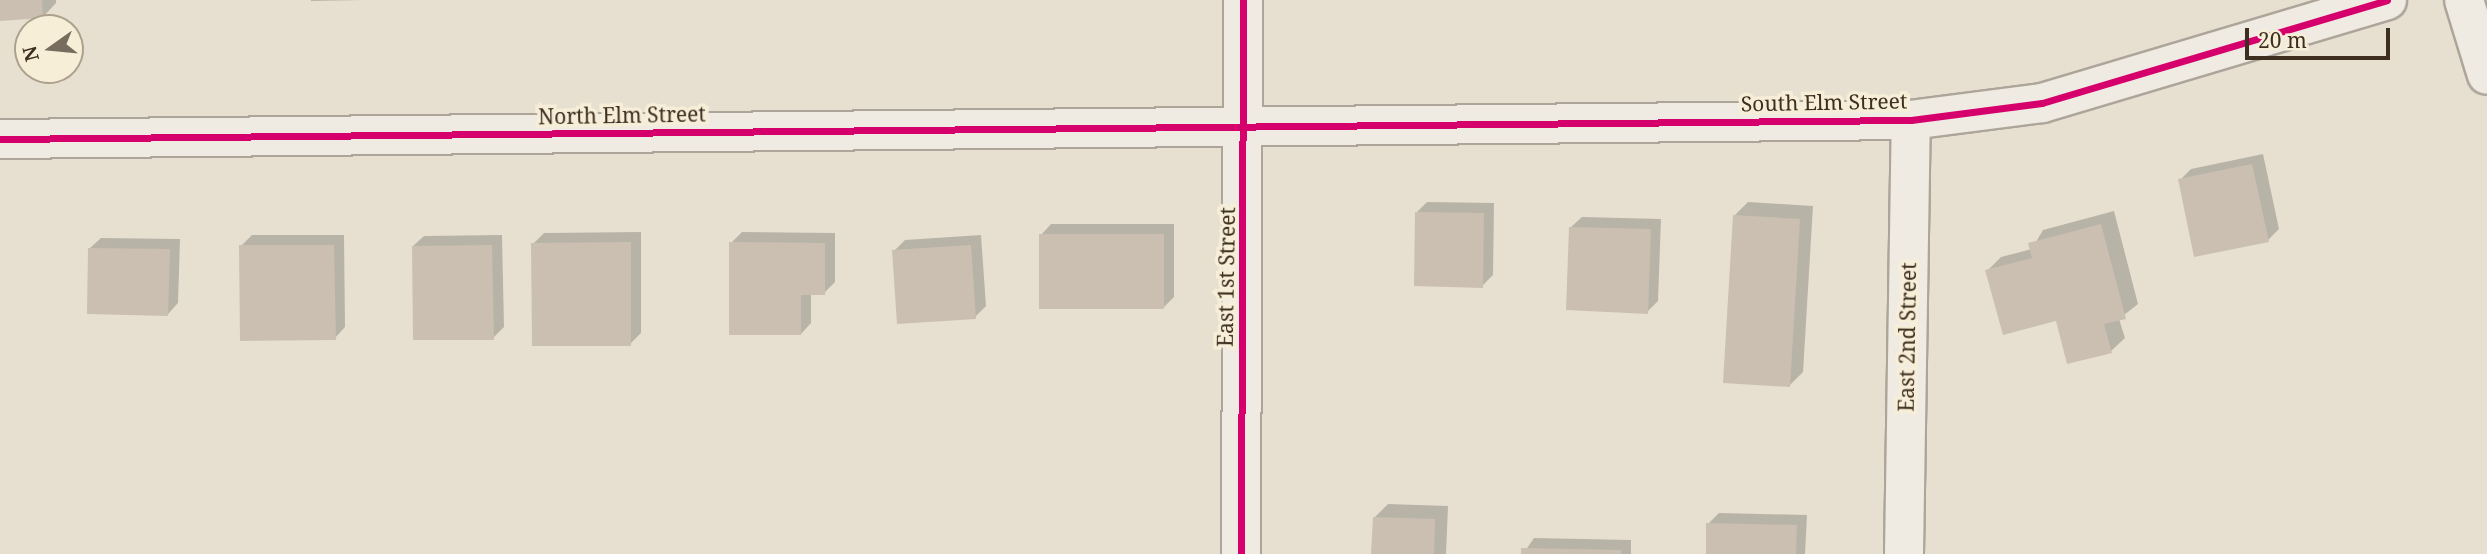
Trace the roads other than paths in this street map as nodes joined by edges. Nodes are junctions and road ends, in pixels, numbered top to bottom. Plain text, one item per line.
1 (1243, 0) edge
2 (2387, 0) edge
3 (2464, 0) edge
4 (2487, 75) edge
5 (1910, 120) junction
6 (1245, 126) junction
7 (0, 139) edge
8 (1241, 554) edge
9 (1904, 554) edge

1 - 6 street, East 1st Street
2 - 5 street, South Elm Street
3 - 4 street
5 - 6 street, South Elm Street
5 - 9 street, East 2nd Street
6 - 7 street, North Elm Street
6 - 8 street, East 1st Street

